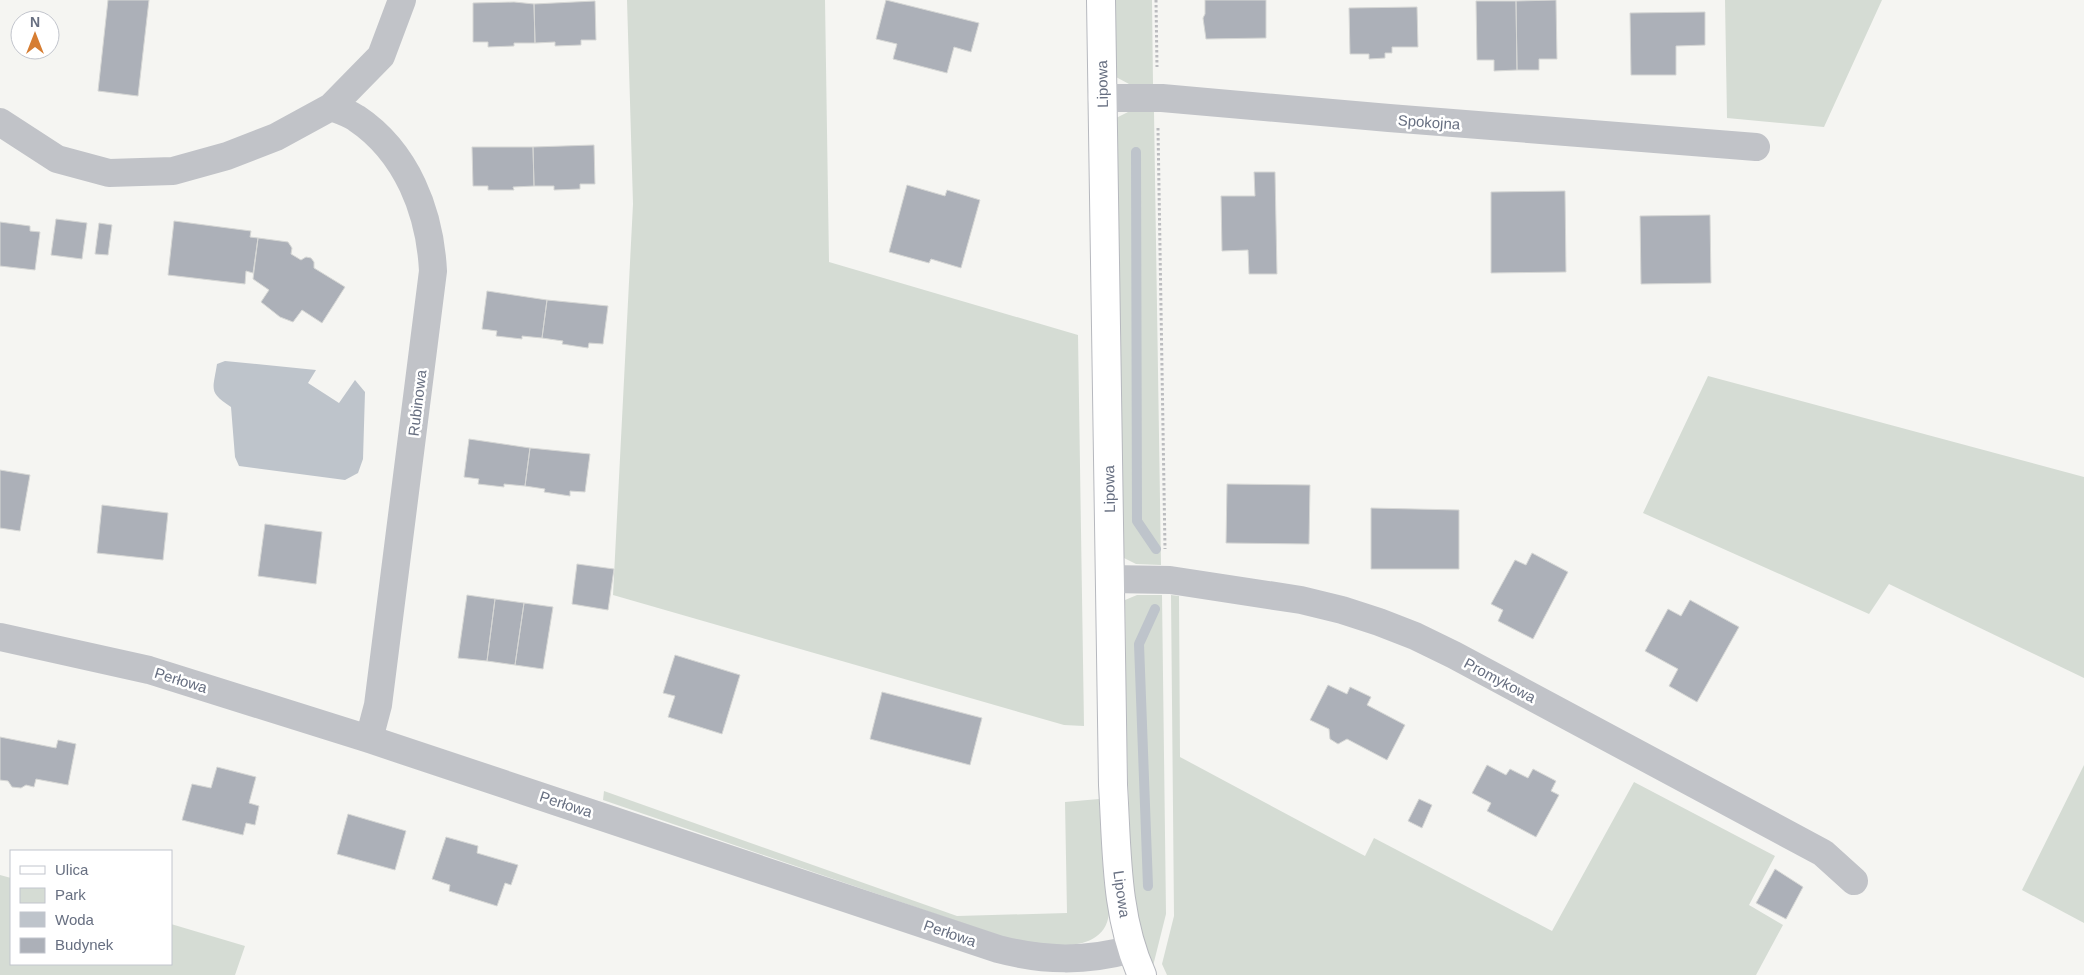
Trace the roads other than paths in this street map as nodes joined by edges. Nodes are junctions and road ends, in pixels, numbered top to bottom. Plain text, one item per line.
1 (402, 0) edge
2 (1101, 0) edge
3 (1102, 98) junction
4 (331, 107) junction
5 (0, 122) edge
6 (1756, 147) dead end
7 (1110, 579) junction
8 (0, 637) edge
9 (369, 739) junction
10 (1854, 881) dead end
11 (1132, 949) junction
12 (1142, 975) edge

1 - 4 street
2 - 3 street, Lipowa
3 - 6 street, Spokojna
3 - 7 street, Lipowa
4 - 5 street
4 - 9 street, Rubinowa
7 - 10 street, Promykowa
7 - 11 street, Lipowa
8 - 9 street, Perłowa
9 - 11 street, Perłowa
11 - 12 street, Lipowa

